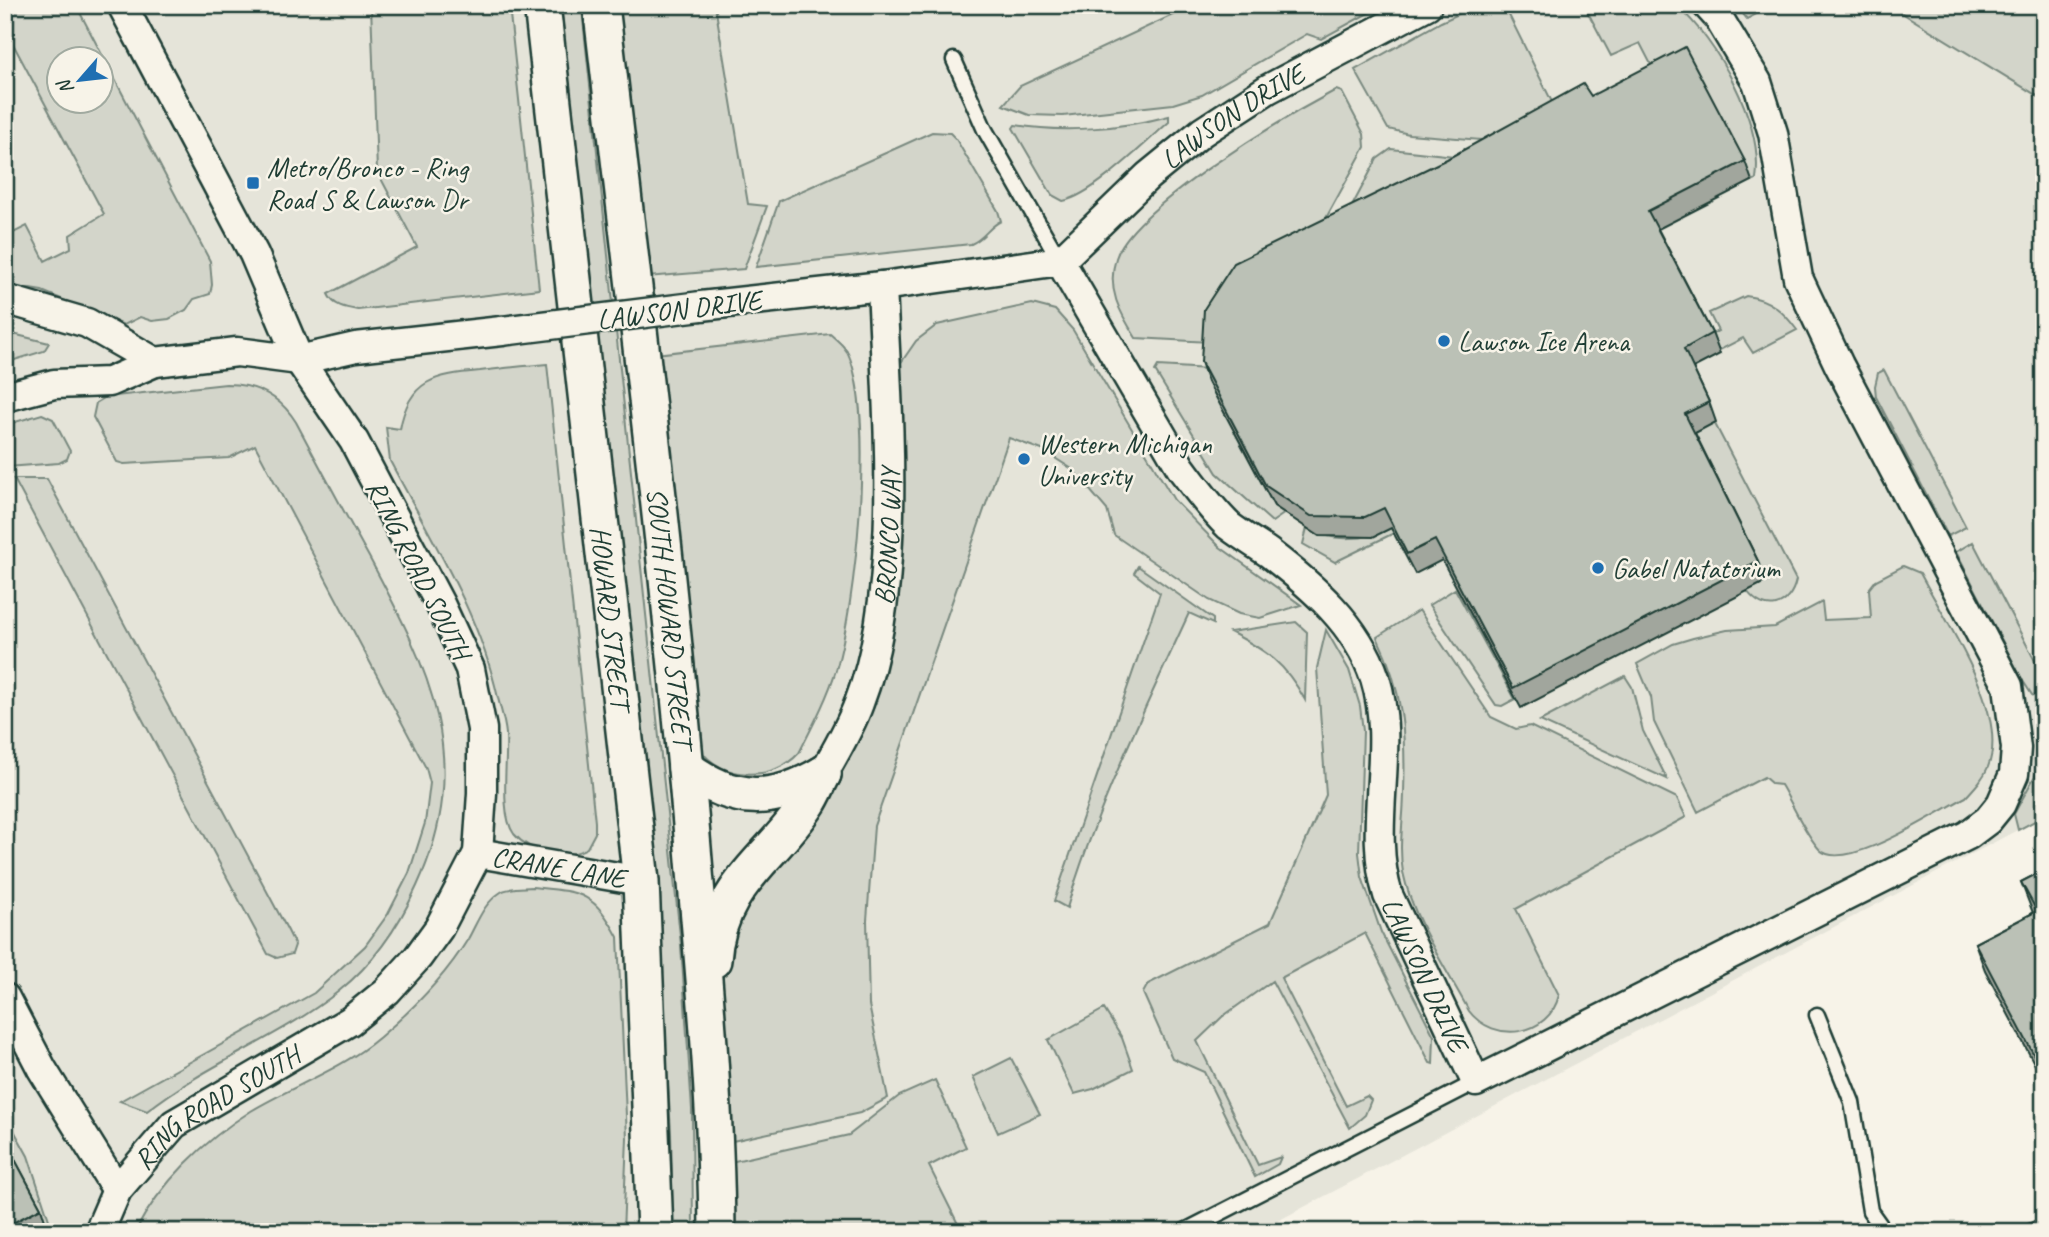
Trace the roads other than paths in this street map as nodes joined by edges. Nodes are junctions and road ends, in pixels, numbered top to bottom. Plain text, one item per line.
1 (122, 5) edge
2 (542, 5) edge
3 (601, 5) edge
4 (1427, 5) edge
5 (1712, 11) edge
6 (954, 60) dead end
7 (1060, 261) junction
8 (882, 286) junction
9 (5, 299) edge
10 (299, 360) junction
11 (155, 362) junction
12 (5, 397) edge
13 (686, 768) junction
14 (823, 774) junction
15 (478, 853) junction
16 (641, 881) junction
17 (5, 998) edge
18 (1817, 1015) dead end
19 (708, 1025) junction
20 (1476, 1082) junction
21 (117, 1190) junction
22 (2044, 1226) edge
23 (99, 1232) edge
24 (655, 1232) edge
25 (717, 1232) edge
26 (1183, 1232) edge
27 (1885, 1232) edge
28 (2031, 1232) edge

1 - 10 street, RING ROAD SOUTH
2 - 16 street, HOWARD STREET
3 - 13 street, SOUTH HOWARD STREET
4 - 7 street, LAWSON DRIVE
5 - 20 street, LAWSON DRIVE
6 - 7 lane
7 - 8 street, LAWSON DRIVE
7 - 20 street, LAWSON DRIVE
8 - 10 street, LAWSON DRIVE, bridge
8 - 14 street, BRONCO WAY
9 - 11 street
10 - 11 street
10 - 15 street, RING ROAD SOUTH
11 - 12 street
13 - 14 street
13 - 19 street, SOUTH HOWARD STREET
14 - 19 street
15 - 16 street, CRANE LANE
15 - 21 street, RING ROAD SOUTH
16 - 24 street, HOWARD STREET
17 - 21 street
18 - 27 lane
19 - 25 street, SOUTH HOWARD STREET
20 - 26 lane
21 - 23 street, RING ROAD SOUTH
22 - 28 lane

